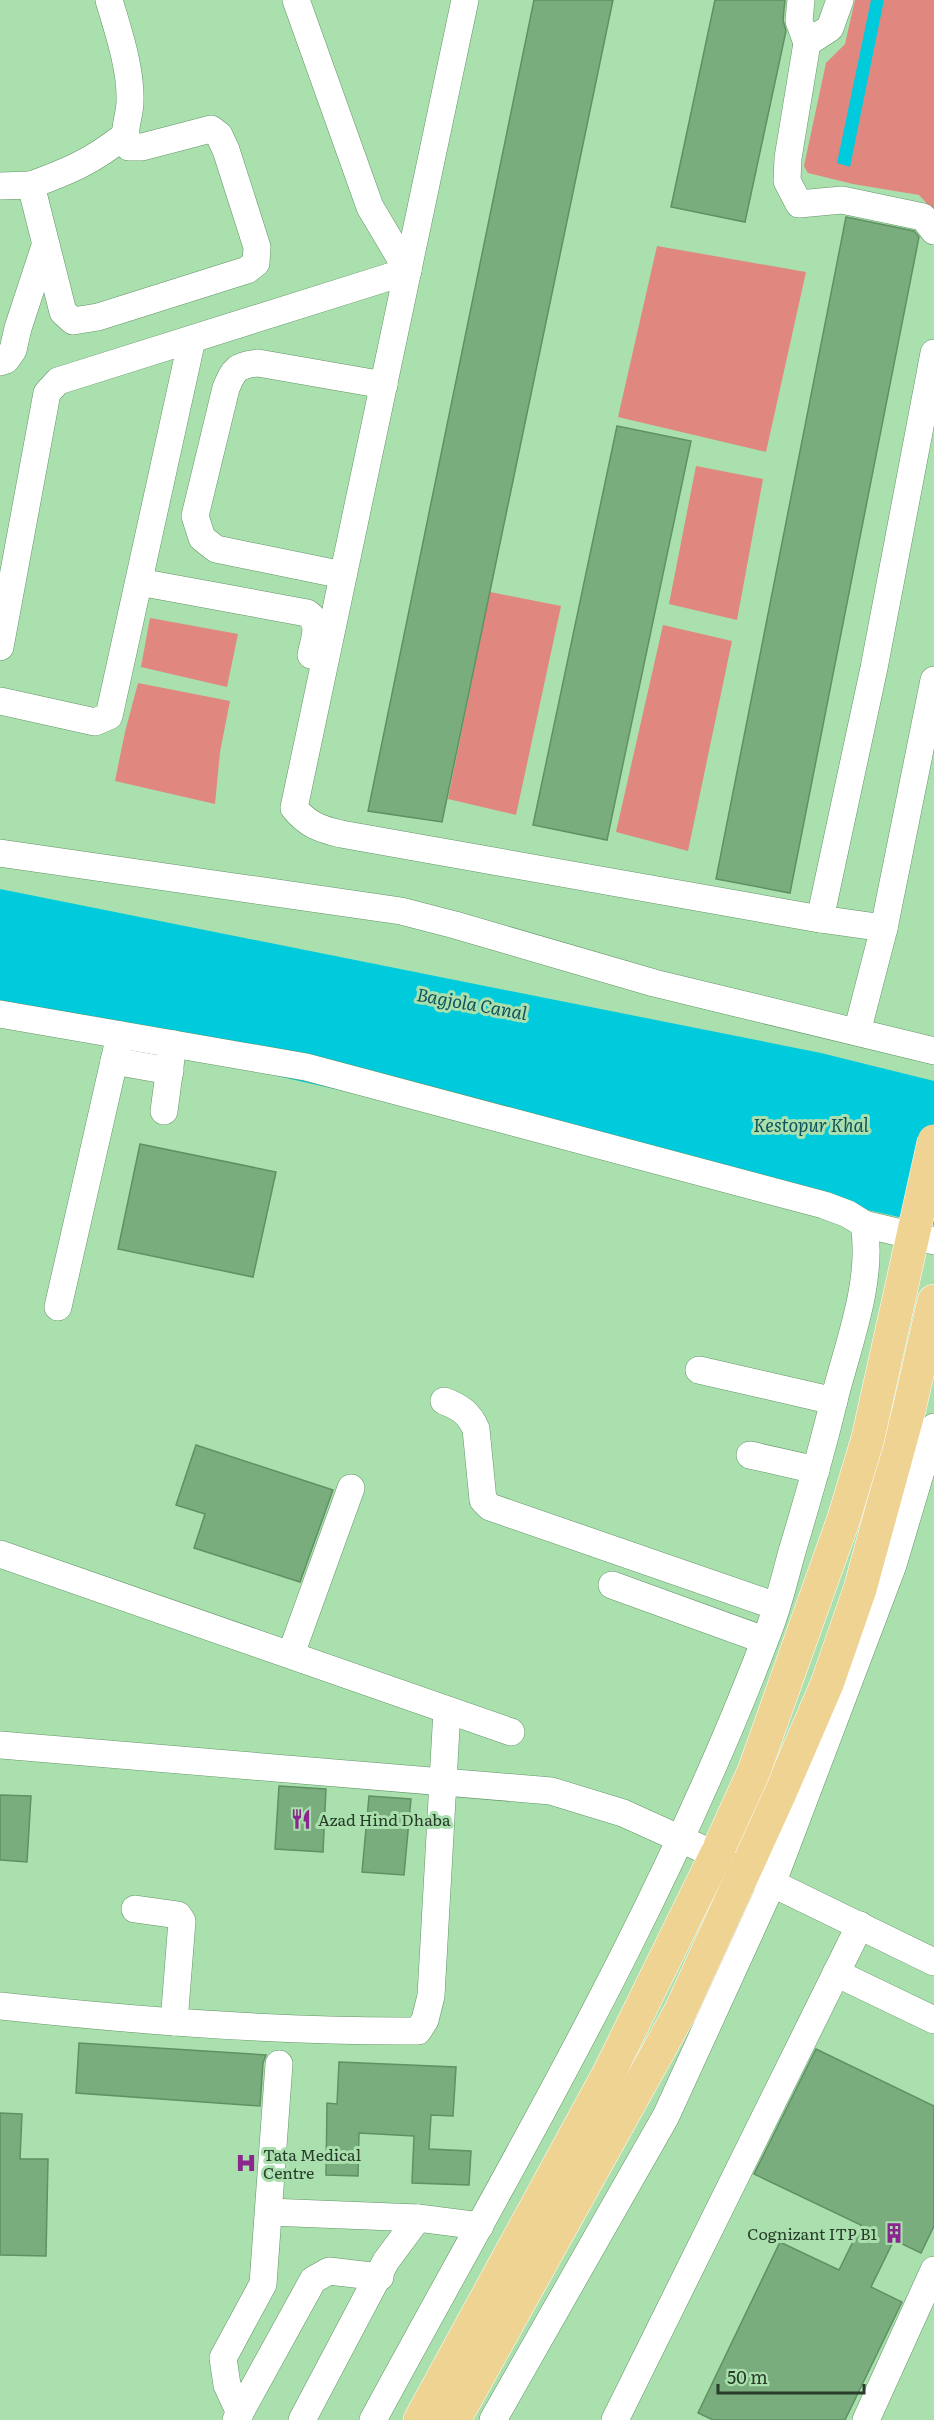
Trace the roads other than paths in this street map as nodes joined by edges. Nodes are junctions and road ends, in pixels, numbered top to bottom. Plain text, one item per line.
1 (109, 0) edge
2 (296, 0) edge
3 (465, 0) edge
4 (801, 0) edge
5 (840, 0) edge
6 (807, 43) junction
7 (124, 136) junction
8 (31, 185) junction
9 (0, 186) edge
10 (934, 231) edge
11 (45, 246) junction
12 (408, 271) junction
13 (192, 339) junction
14 (934, 353) edge
15 (0, 362) edge
16 (384, 385) junction
17 (344, 575) junction
18 (139, 582) junction
19 (0, 646) edge
20 (934, 680) edge
21 (0, 701) edge
22 (349, 844) dead end
23 (0, 853) edge
24 (820, 919) junction
25 (884, 928) junction
26 (0, 1014) edge
27 (857, 1032) junction
28 (120, 1035) junction
29 (173, 1044) junction
30 (934, 1052) edge
31 (114, 1061) junction
32 (170, 1071) junction
33 (164, 1111) dead end
34 (934, 1141) edge
35 (864, 1224) junction
36 (934, 1241) edge
37 (934, 1301) edge
38 (58, 1307) dead end
39 (699, 1370) dead end
40 (444, 1401) dead end
41 (834, 1401) junction
42 (934, 1427) edge
43 (750, 1455) dead end
44 (816, 1470) junction
45 (351, 1488) dead end
46 (0, 1554) edge
47 (612, 1585) dead end
48 (776, 1606) junction
49 (764, 1640) junction
50 (291, 1654) junction
51 (447, 1710) junction
52 (511, 1732) dead end
53 (0, 1745) edge
54 (443, 1781) junction
55 (681, 1839) junction
56 (718, 1851) junction
57 (756, 1869) junction
58 (135, 1909) dead end
59 (860, 1924) junction
60 (934, 1962) edge
61 (836, 1973) junction
62 (0, 2006) edge
63 (934, 2020) edge
64 (174, 2022) junction
65 (279, 2064) dead end
66 (269, 2212) junction
67 (418, 2217) junction
68 (480, 2226) junction
69 (934, 2270) edge
70 (380, 2277) junction
71 (238, 2417) edge
72 (302, 2420) edge
73 (373, 2420) edge
74 (420, 2420) edge
75 (454, 2420) edge
76 (493, 2420) edge
77 (615, 2420) edge
78 (866, 2420) edge

1 - 7 street
2 - 12 street
3 - 12 street
4 - 6 street
5 - 6 street
6 - 10 street
7 - 8 street
7 - 11 street
8 - 9 street
8 - 11 street
11 - 15 street
12 - 13 street
12 - 16 street
13 - 18 street
13 - 19 street
14 - 24 street
16 - 17 street
16 - 17 street
17 - 24 street
18 - 21 street
18 - 22 street
20 - 25 street
23 - 27 street
24 - 25 street
25 - 27 street
26 - 28 street
27 - 30 street
28 - 29 street
28 - 31 street
29 - 32 street
29 - 35 street
31 - 32 street
31 - 38 street
32 - 33 street
34 - 56 main road, bridge
35 - 36 street
35 - 41 street
37 - 57 main road
39 - 41 street
40 - 48 street
41 - 44 street
42 - 57 street
43 - 44 street
44 - 48 street
45 - 50 street
46 - 50 street
47 - 49 street
48 - 49 street
49 - 55 street
50 - 51 street
51 - 52 street
51 - 54 street
53 - 54 street
54 - 55 street
54 - 64 street
55 - 56 street
55 - 68 street
56 - 74 main road
57 - 59 street
57 - 75 main road
57 - 76 street
58 - 64 street
59 - 60 street
59 - 61 street
61 - 63 street
61 - 77 street
62 - 64 street
65 - 66 street
66 - 67 street
66 - 71 street
67 - 68 street
67 - 70 street
68 - 73 street
69 - 78 street
70 - 71 street
70 - 72 street

